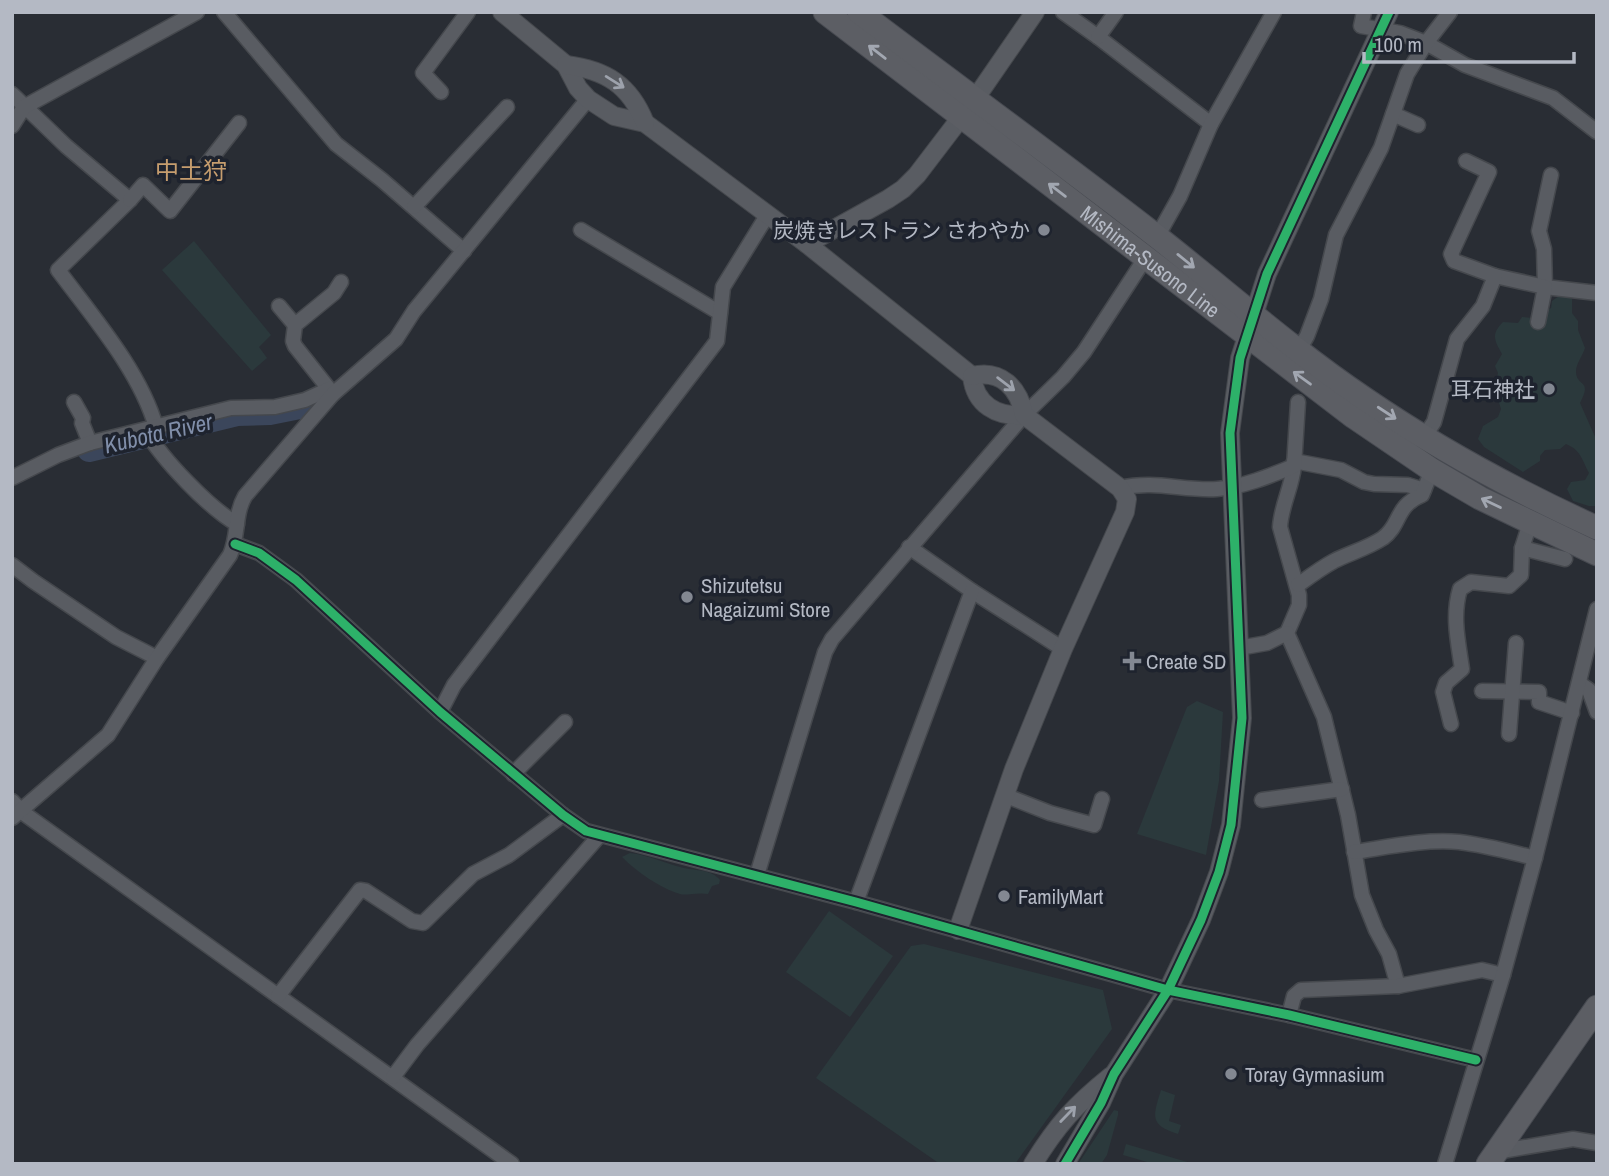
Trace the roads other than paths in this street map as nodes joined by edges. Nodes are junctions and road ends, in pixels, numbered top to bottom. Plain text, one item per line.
1 (197, 12) edge
2 (224, 12) edge
3 (468, 12) edge
4 (502, 12) edge
5 (825, 12) edge
6 (859, 12) edge
7 (1035, 12) edge
8 (1063, 12) edge
9 (1116, 12) edge
10 (1274, 12) edge
11 (1364, 12) edge
12 (1389, 12) edge
13 (1450, 12) edge
14 (1381, 29) junction
15 (1098, 37) junction
16 (1426, 43) junction
17 (566, 65) junction
18 (441, 92) dead end
19 (12, 94) edge
20 (588, 99) junction
21 (975, 99) junction
22 (24, 107) junction
23 (507, 107) dead end
24 (1393, 114) junction
25 (960, 117) junction
26 (239, 123) dead end
27 (645, 123) junction
28 (1210, 124) junction
29 (1418, 125) dead end
30 (12, 126) edge
31 (1597, 132) edge
32 (1466, 161) dead end
33 (1551, 175) dead end
34 (130, 200) junction
35 (414, 207) junction
36 (768, 214) junction
37 (581, 230) dead end
38 (807, 244) junction
39 (1151, 247) junction
40 (464, 251) junction
41 (1495, 276) junction
42 (341, 282) dead end
43 (1545, 287) junction
44 (1597, 293) edge
45 (279, 306) dead end
46 (720, 313) junction
47 (1538, 322) dead end
48 (295, 325) junction
49 (1250, 325) junction
50 (1299, 349) junction
51 (972, 376) junction
52 (331, 391) junction
53 (74, 402) dead end
54 (1298, 402) dead end
55 (1024, 415) junction
56 (152, 433) junction
57 (1424, 437) junction
58 (90, 443) junction
59 (1294, 464) junction
60 (12, 478) edge
61 (1428, 480) junction
62 (1233, 487) junction
63 (1120, 488) junction
64 (1530, 523) junction
65 (236, 524) junction
66 (1597, 528) edge
67 (235, 544) junction
68 (909, 547) junction
69 (1522, 548) junction
70 (1597, 554) edge
71 (1565, 559) dead end
72 (13, 568) edge
73 (1298, 585) junction
74 (972, 591) junction
75 (1597, 609) edge
76 (1287, 633) junction
77 (1516, 643) dead end
78 (1239, 648) junction
79 (1063, 649) junction
80 (157, 659) junction
81 (1579, 683) junction
82 (1482, 691) dead end
83 (1514, 692) junction
84 (440, 712) junction
85 (1597, 712) edge
86 (1572, 713) junction
87 (565, 722) dead end
88 (1451, 724) dead end
89 (1509, 734) dead end
90 (513, 774) junction
91 (1342, 789) junction
92 (1004, 795) junction
93 (1102, 799) dead end
94 (1262, 800) dead end
95 (15, 811) edge
96 (563, 815) junction
97 (599, 836) junction
98 (1354, 852) junction
99 (1535, 858) junction
100 (757, 875) junction
101 (856, 902) junction
102 (958, 930) junction
103 (1503, 975) junction
104 (1398, 986) junction
105 (1168, 990) junction
106 (278, 996) junction
107 (1597, 1007) edge
108 (1290, 1015) junction
109 (1476, 1060) junction
110 (1114, 1074) junction
111 (393, 1077) junction
112 (1597, 1143) edge
113 (1492, 1158) edge
114 (512, 1164) edge
115 (1033, 1164) edge
116 (1065, 1164) edge
117 (1445, 1164) edge

1 - 22 street
2 - 35 street
3 - 18 street
4 - 17 street
25 -> 5 main road, Mishima-Susono Line
6 - 21 main road, Mishima-Susono Line
7 - 21 street
8 - 15 street
9 - 15 street
10 - 28 street
11 - 14 street
12 - 14 street
13 - 16 street
14 - 16 street
14 - 49 street
15 - 28 street
16 - 24 street
16 - 31 street
17 - 20 street
17 -> 27 street
19 - 22 street
20 - 27 street
20 - 40 street
21 - 25 street
21 - 39 main road, Mishima-Susono Line
22 - 30 street
22 - 34 street
23 - 35 street
24 - 29 street
24 - 50 street
25 - 38 street
39 -> 25 main road, Mishima-Susono Line
26 - 34 street
27 - 36 street
28 - 39 street
32 - 41 street
33 - 43 street
34 - 56 street
35 - 40 street
36 - 38 street
36 - 46 street
37 - 46 street
38 - 51 street
39 - 49 main road, Mishima-Susono Line
39 - 55 street
40 - 52 street
41 - 43 street
41 - 57 street
42 - 48 street
43 - 44 street
43 - 47 street
45 - 48 street
46 - 84 street
48 - 52 street
49 - 50 main road, Mishima-Susono Line
61 -> 49 main road, Mishima-Susono Line
49 - 62 street
50 -> 57 main road, Mishima-Susono Line
51 - 55 street
51 -> 55 street
52 - 56 street
52 - 65 street
53 - 58 street
54 - 59 street
55 - 63 street
55 - 68 street
56 - 58 street
56 - 65 street
57 - 66 main road, Mishima-Susono Line
58 - 60 street
59 - 61 street
59 - 62 street
59 - 73 street
64 -> 61 main road, Mishima-Susono Line
61 - 73 street
62 - 63 street
62 - 78 street
63 - 79 street
64 - 69 street
64 - 70 main road, Mishima-Susono Line
65 - 67 street
67 - 80 street
67 - 84 street
68 - 74 street
68 - 100 street
69 - 71 street
69 - 88 street
72 - 80 street
73 - 76 street
74 - 79 street
74 - 101 street
75 - 81 street
76 - 78 street
76 - 91 street
77 - 83 street
78 - 105 street
79 - 92 street
80 - 95 street
81 - 85 street
81 - 86 street
82 - 83 street
83 - 86 street
83 - 89 street
84 - 90 street
86 - 99 street
87 - 90 street
90 - 96 street
91 - 94 street
91 - 98 street
92 - 93 street
92 - 102 street
95 - 106 street
96 - 97 street
96 - 106 street
97 - 100 street
97 - 111 street
98 - 99 street
98 - 104 street
99 - 103 street
100 - 101 street
101 - 102 street
102 - 105 street
103 - 104 street
103 - 109 street
104 - 108 street
105 - 108 street
105 - 110 street
106 - 111 street
107 - 113 main road
108 - 109 street
109 - 117 street
115 -> 110 street
110 - 116 street
111 - 114 street
112 - 113 street

